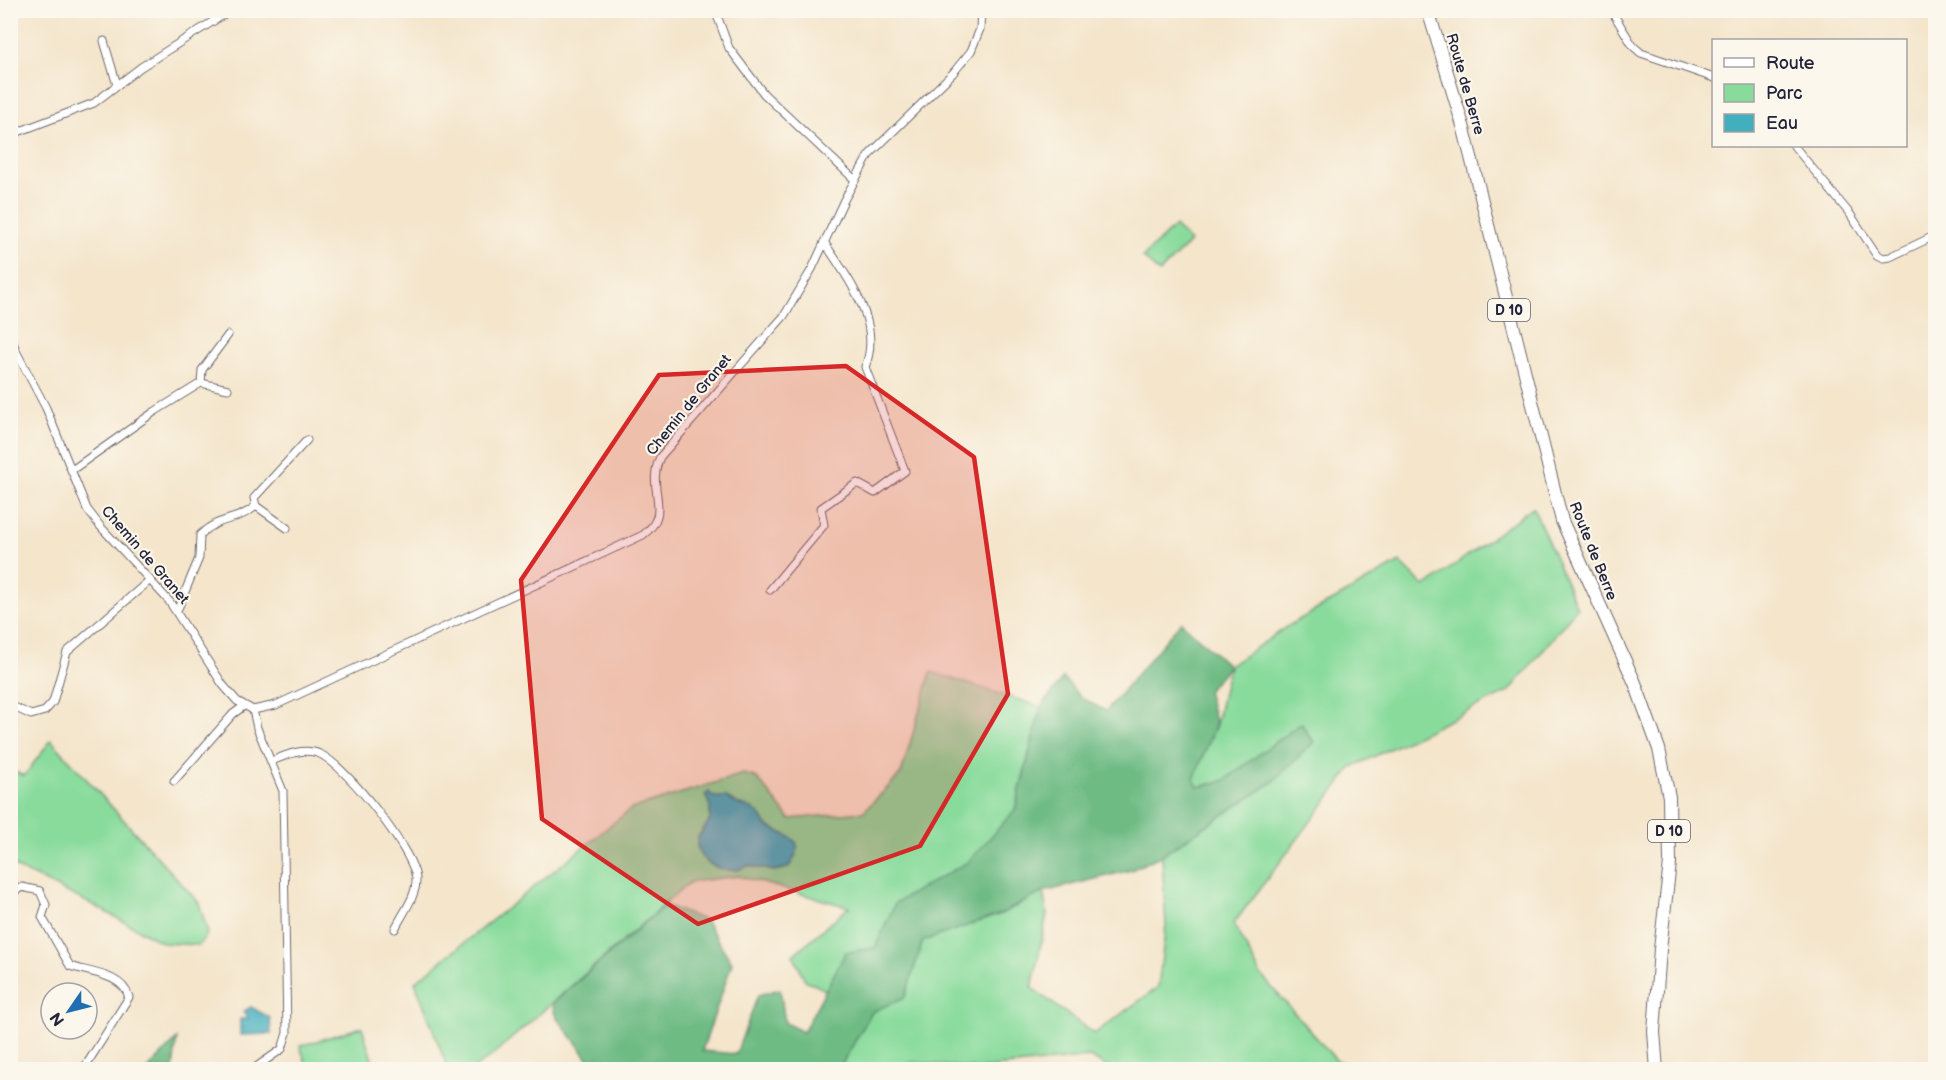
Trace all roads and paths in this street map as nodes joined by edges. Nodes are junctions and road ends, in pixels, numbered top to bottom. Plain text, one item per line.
1 (231, 10) edge
2 (715, 10) edge
3 (981, 10) edge
4 (1428, 10) edge
5 (1611, 10) edge
6 (104, 41) dead end
7 (1712, 78) edge
8 (117, 85) junction
9 (10, 135) edge
10 (1795, 147) edge
11 (855, 180) junction
12 (1935, 235) edge
13 (824, 242) junction
14 (10, 334) edge
15 (228, 335) dead end
16 (201, 383) junction
17 (228, 389) dead end
18 (307, 440) dead end
19 (72, 470) junction
20 (256, 506) junction
21 (287, 528) dead end
22 (150, 580) junction
23 (771, 590) dead end
24 (177, 611) junction
25 (10, 705) edge
26 (244, 705) junction
27 (254, 710) junction
28 (272, 761) junction
29 (174, 781) dead end
30 (10, 894) edge
31 (395, 929) dead end
32 (82, 1070) edge
33 (252, 1070) edge
34 (1657, 1070) edge

1 - 8 street
2 - 11 street
3 - 11 street, Chemin de Granet
4 - 34 main road, Route de Berre / D 10
5 - 7 street
6 - 8 street
8 - 9 street
10 - 12 street
11 - 13 street, Chemin de Granet
13 - 23 street
13 - 27 street, Chemin de Granet
14 - 19 street, Chemin de Granet
15 - 16 street
16 - 17 street
16 - 19 street
18 - 20 street
19 - 22 street, Chemin de Granet
20 - 21 street
20 - 24 street
22 - 24 street, Chemin de Granet
22 - 25 street
24 - 26 street, Chemin de Granet
26 - 27 street, Chemin de Granet
26 - 29 street
27 - 28 street
28 - 31 street
28 - 33 street
30 - 32 street

